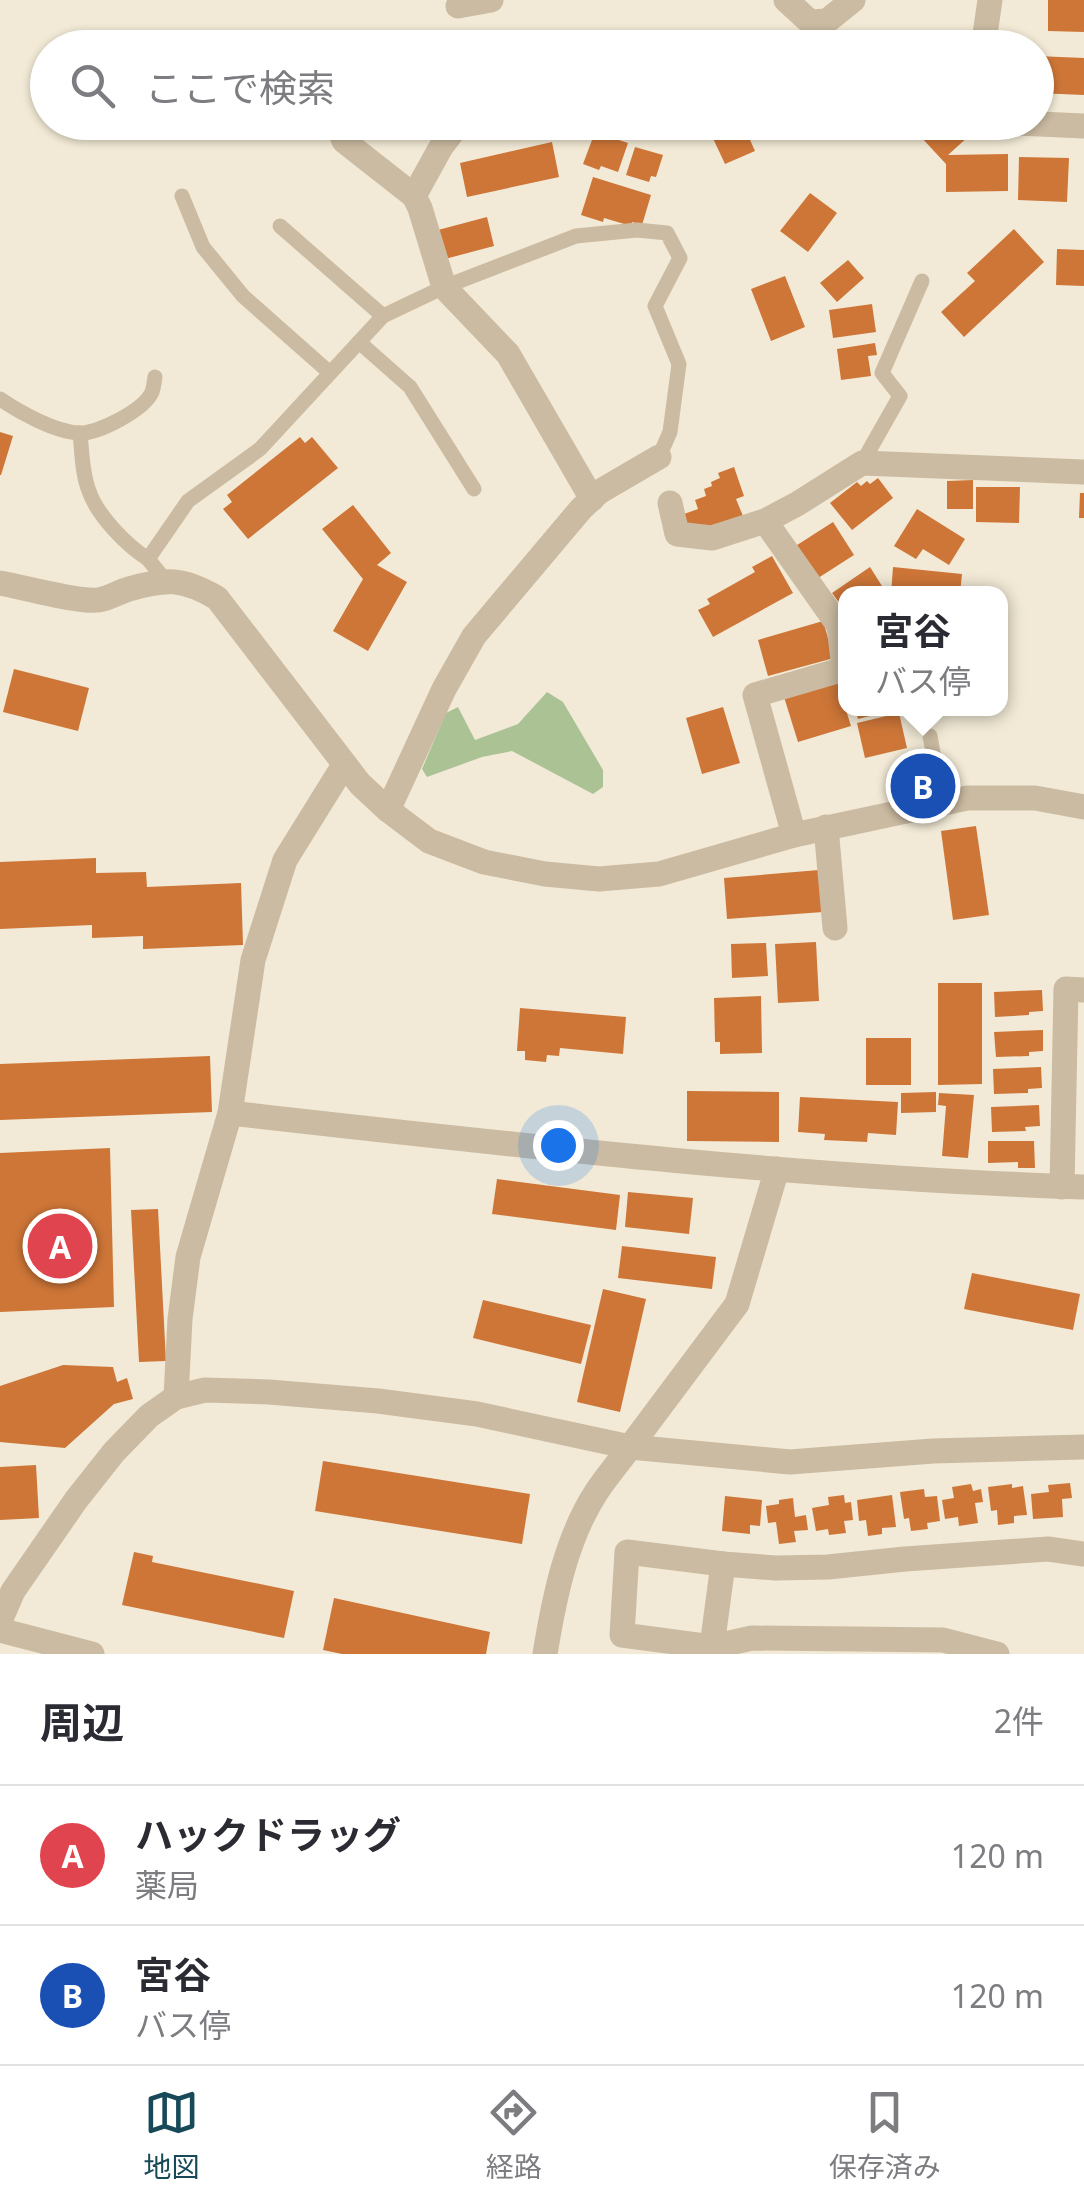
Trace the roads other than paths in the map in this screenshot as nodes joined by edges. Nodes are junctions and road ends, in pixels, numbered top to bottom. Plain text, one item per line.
1 (492, 0) edge
2 (786, 0) edge
3 (854, 0) edge
4 (990, 0) edge
5 (458, 6) dead end
6 (986, 30) edge
7 (1054, 125) edge
8 (1084, 126) edge
9 (344, 140) edge
10 (446, 140) edge
11 (182, 196) dead end
12 (414, 196) junction
13 (280, 226) dead end
14 (922, 281) dead end
15 (444, 287) junction
16 (382, 316) junction
17 (359, 342) junction
18 (330, 373) junction
19 (155, 377) dead end
20 (0, 398) edge
21 (80, 434) junction
22 (659, 457) joint
23 (862, 462) junction
24 (1084, 472) edge
25 (474, 489) dead end
26 (592, 498) junction
27 (670, 503) dead end
28 (765, 522) junction
29 (148, 559) junction
30 (165, 580) junction
31 (0, 582) edge
32 (838, 625) edge
33 (838, 671) edge
34 (930, 736) dead end
35 (344, 765) junction
36 (942, 803) junction
37 (1084, 807) edge
38 (388, 810) junction
39 (826, 828) junction
40 (794, 835) junction
41 (835, 928) dead end
42 (1084, 990) edge
43 (230, 1113) junction
44 (777, 1169) junction
45 (1073, 1187) edge
46 (176, 1397) junction
47 (630, 1447) junction
48 (1084, 1447) edge
49 (1084, 1554) edge
50 (723, 1564) junction
51 (0, 1621) edge
52 (0, 1630) edge
53 (712, 1650) edge
54 (92, 1654) edge
55 (545, 1654) edge
56 (997, 1654) edge

1 - 5 street
2 - 3 street
4 - 6 street
7 - 8 street
9 - 12 street
10 - 12 street
11 - 18 lane
12 - 15 street
13 - 16 lane
14 - 23 lane
15 - 16 lane
15 - 22 lane
15 - 26 street
16 - 17 lane
17 - 18 lane
17 - 25 lane
18 - 29 lane
19 - 21 lane
20 - 21 lane
21 - 29 lane
22 - 26 street
23 - 24 street
23 - 28 street
26 - 38 street
27 - 28 street
28 - 32 street
29 - 30 lane
30 - 31 street
30 - 35 street
33 - 40 street
34 - 36 lane
35 - 38 street
35 - 43 street
36 - 37 street
36 - 39 street
38 - 40 street
39 - 40 street
39 - 41 street
42 - 45 street
43 - 44 street
43 - 46 street
44 - 45 street
44 - 47 street
46 - 47 street
46 - 51 street
47 - 48 street
47 - 55 street
49 - 50 street
50 - 53 street
50 - 53 street
52 - 54 street
53 - 56 street

